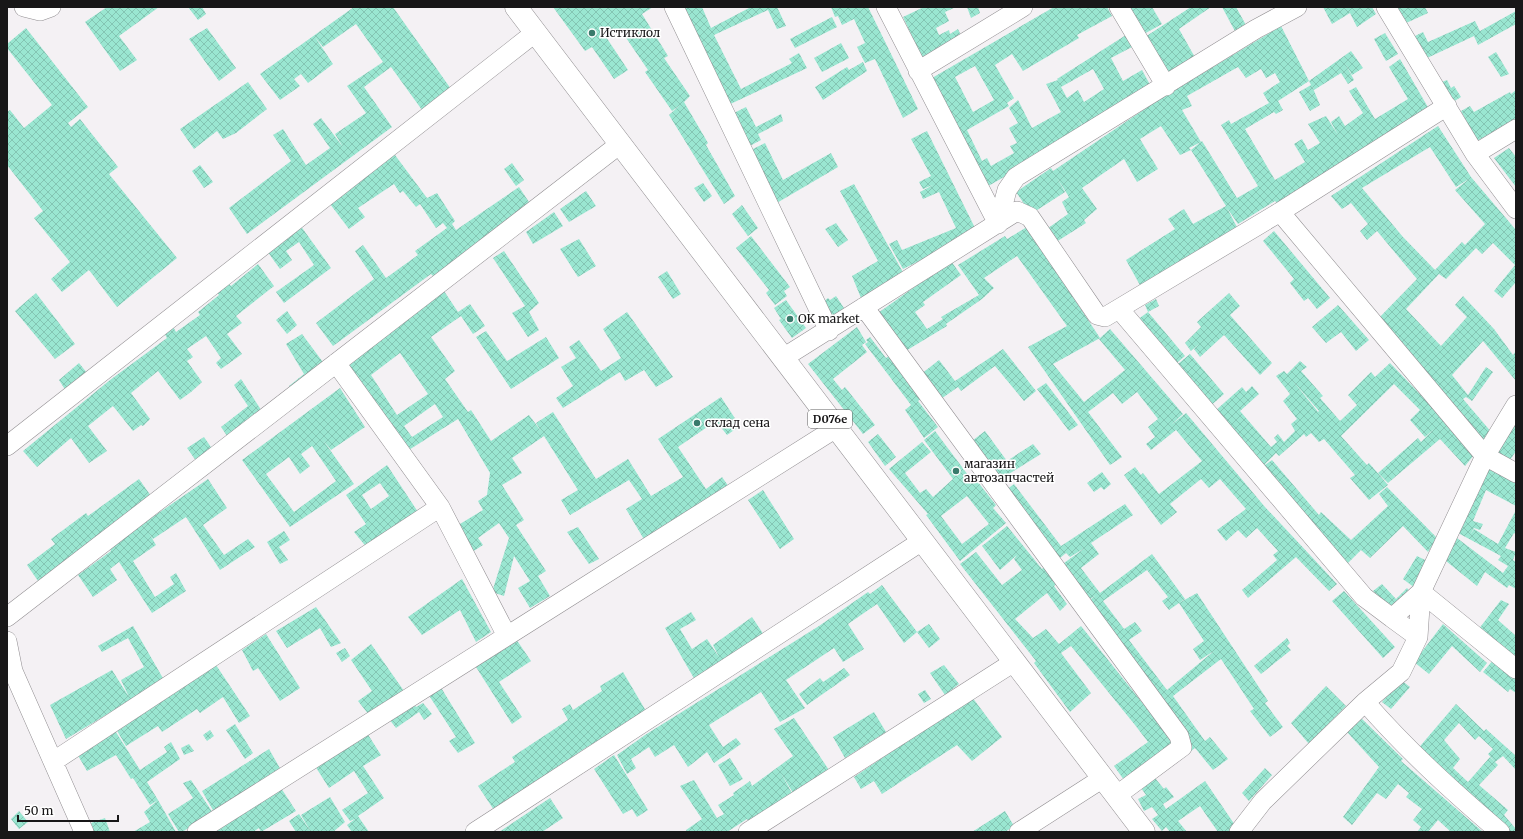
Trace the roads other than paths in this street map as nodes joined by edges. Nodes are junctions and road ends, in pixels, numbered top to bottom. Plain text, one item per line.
1 (24, 7) edge
2 (51, 7) edge
3 (516, 7) edge
4 (674, 7) edge
5 (886, 7) edge
6 (1023, 7) edge
7 (1119, 7) edge
8 (1297, 7) edge
9 (1386, 7) edge
10 (536, 32) junction
11 (918, 71) junction
12 (1166, 86) junction
13 (1447, 106) junction
14 (1516, 129) edge
15 (620, 144) junction
16 (1475, 154) junction
17 (1516, 209) edge
18 (1280, 212) junction
19 (998, 224) junction
20 (864, 307) junction
21 (1120, 310) junction
22 (829, 331) junction
23 (783, 358) junction
24 (336, 363) junction
25 (1516, 405) edge
26 (836, 428) junction
27 (7, 446) edge
28 (1485, 456) junction
29 (1516, 473) edge
30 (440, 507) junction
31 (922, 541) junction
32 (1421, 592) junction
33 (7, 617) edge
34 (1392, 618) junction
35 (507, 636) junction
36 (1418, 637) junction
37 (7, 642) edge
38 (1014, 662) junction
39 (1516, 669) edge
40 (1365, 702) junction
41 (54, 761) junction
42 (1103, 778) junction
43 (1116, 796) junction
44 (84, 832) edge
45 (197, 832) edge
46 (475, 832) edge
47 (748, 832) edge
48 (1019, 832) edge
49 (1144, 832) edge
50 (1239, 832) edge
51 (1500, 832) edge

1 - 2 street
3 - 10 main road, D076e
4 - 22 street
5 - 11 street
6 - 11 street
7 - 12 street
8 - 12 street
9 - 13 street
10 - 15 main road, D076e
10 - 27 street
11 - 19 street
12 - 19 street
13 - 16 street
13 - 18 street
14 - 16 street
15 - 23 main road, D076e
15 - 24 street
16 - 17 street
18 - 21 street
18 - 28 street
19 - 20 street
19 - 21 street
20 - 22 street
20 - 43 street
21 - 34 street
22 - 23 street
23 - 26 main road, D076e
24 - 30 street
24 - 33 street
25 - 28 street
26 - 31 main road, D076e
26 - 35 street
28 - 29 street
28 - 32 street
30 - 35 street
30 - 41 street
31 - 38 main road, D076e
31 - 46 street
32 - 34 street
32 - 36 street
32 - 39 street
34 - 36 street
35 - 45 street
36 - 40 street
37 - 41 street
38 - 42 main road, D076e
38 - 47 street
40 - 50 street
40 - 51 street
41 - 44 street
42 - 43 main road, D076e
42 - 48 street
43 - 49 main road, D076e

